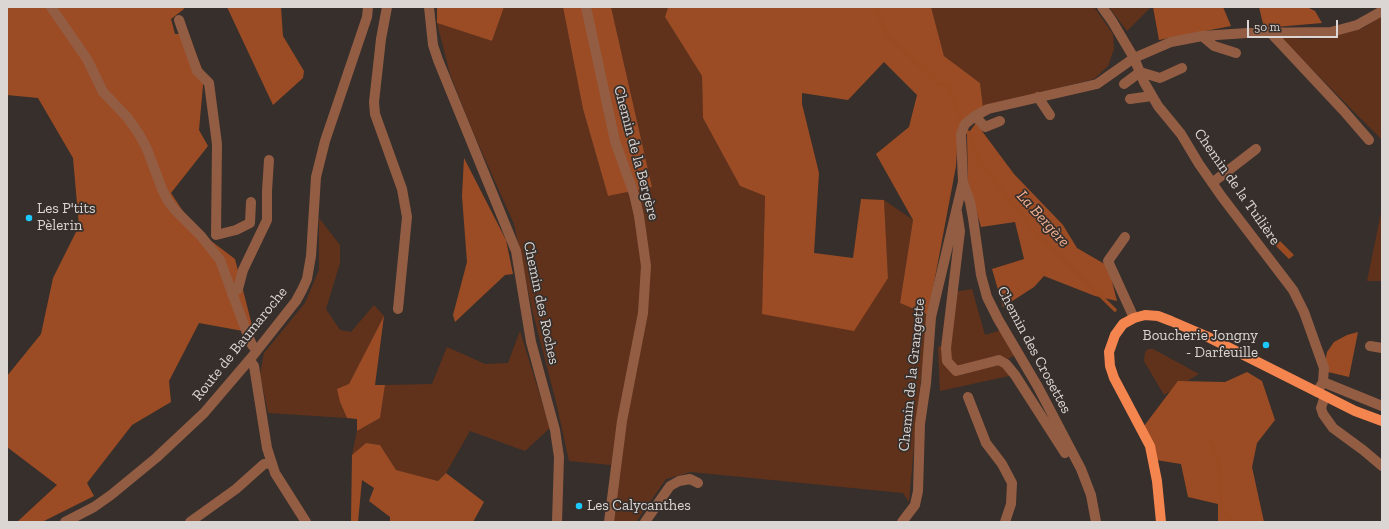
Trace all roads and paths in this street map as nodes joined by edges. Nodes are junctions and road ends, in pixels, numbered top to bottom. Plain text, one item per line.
1 (51, 7) edge
2 (368, 7) edge
3 (387, 7) edge
4 (429, 7) edge
5 (586, 7) edge
6 (1102, 7) edge
7 (1382, 11) edge
8 (179, 20) dead end
9 (1270, 32) junction
10 (1202, 36) junction
11 (1236, 53) dead end
12 (1134, 58) junction
13 (1182, 68) dead end
14 (1140, 72) junction
15 (1124, 84) dead end
16 (1152, 96) junction
17 (1038, 98) junction
18 (1130, 99) dead end
19 (1050, 115) dead end
20 (975, 116) junction
21 (1000, 121) dead end
22 (1369, 140) dead end
23 (1256, 149) dead end
24 (269, 160) dead end
25 (963, 182) junction
26 (1212, 182) junction
27 (251, 202) dead end
28 (956, 208) junction
29 (216, 235) junction
30 (1125, 238) dead end
31 (214, 253) junction
32 (232, 294) junction
33 (398, 309) dead end
34 (1134, 318) junction
35 (1370, 346) dead end
36 (1382, 348) edge
37 (257, 350) junction
38 (249, 360) junction
39 (1323, 382) junction
40 (1321, 394) junction
41 (968, 397) dead end
42 (1382, 406) edge
43 (1382, 421) edge
44 (1076, 459) junction
45 (272, 463) junction
46 (1382, 466) edge
47 (698, 483) dead end
48 (65, 522) edge
49 (190, 522) edge
50 (306, 522) edge
51 (557, 522) edge
52 (609, 522) edge
53 (645, 522) edge
54 (902, 522) edge
55 (1006, 522) edge
56 (1096, 522) edge
57 (1161, 522) edge

1 - 31 street
2 - 37 street, Route de Baumaroche
3 - 33 street
4 - 51 street, Chemin des Roches
5 - 52 street, Chemin de la Bergère
6 - 12 street, Chemin de la Tuilière
7 - 9 street, Chemin des Crosettes
8 - 29 street
9 - 10 street, Chemin des Crosettes
9 - 22 street
10 - 11 street
10 - 12 street, Chemin des Crosettes
12 - 14 street, Chemin de la Tuilière
12 - 17 street, Chemin des Crosettes
13 - 14 street
14 - 15 street
14 - 16 street, Chemin de la Tuilière
16 - 18 street
16 - 26 street, Chemin de la Tuilière
17 - 19 street
17 - 20 street, Chemin des Crosettes
20 - 21 street
20 - 25 street, Chemin des Crosettes
23 - 26 street
24 - 32 street
25 - 28 street, Chemin de la Grangette
25 - 44 street, Chemin des Crosettes
26 - 39 street, Chemin de la Tuilière
27 - 29 street
28 - 44 street
28 - 54 street, Chemin de la Grangette
29 - 31 street
30 - 34 street
31 - 32 street
32 - 37 street
34 - 40 main road
34 - 57 main road
35 - 36 street
37 - 38 street, Route de Baumaroche
38 - 45 street
38 - 48 street, Route de Baumaroche
39 - 40 street, Chemin de la Tuilière
39 - 42 street
40 - 43 main road
40 - 46 street
41 - 55 street
44 - 56 street, Chemin des Crosettes
45 - 49 street
45 - 50 street
47 - 53 street

